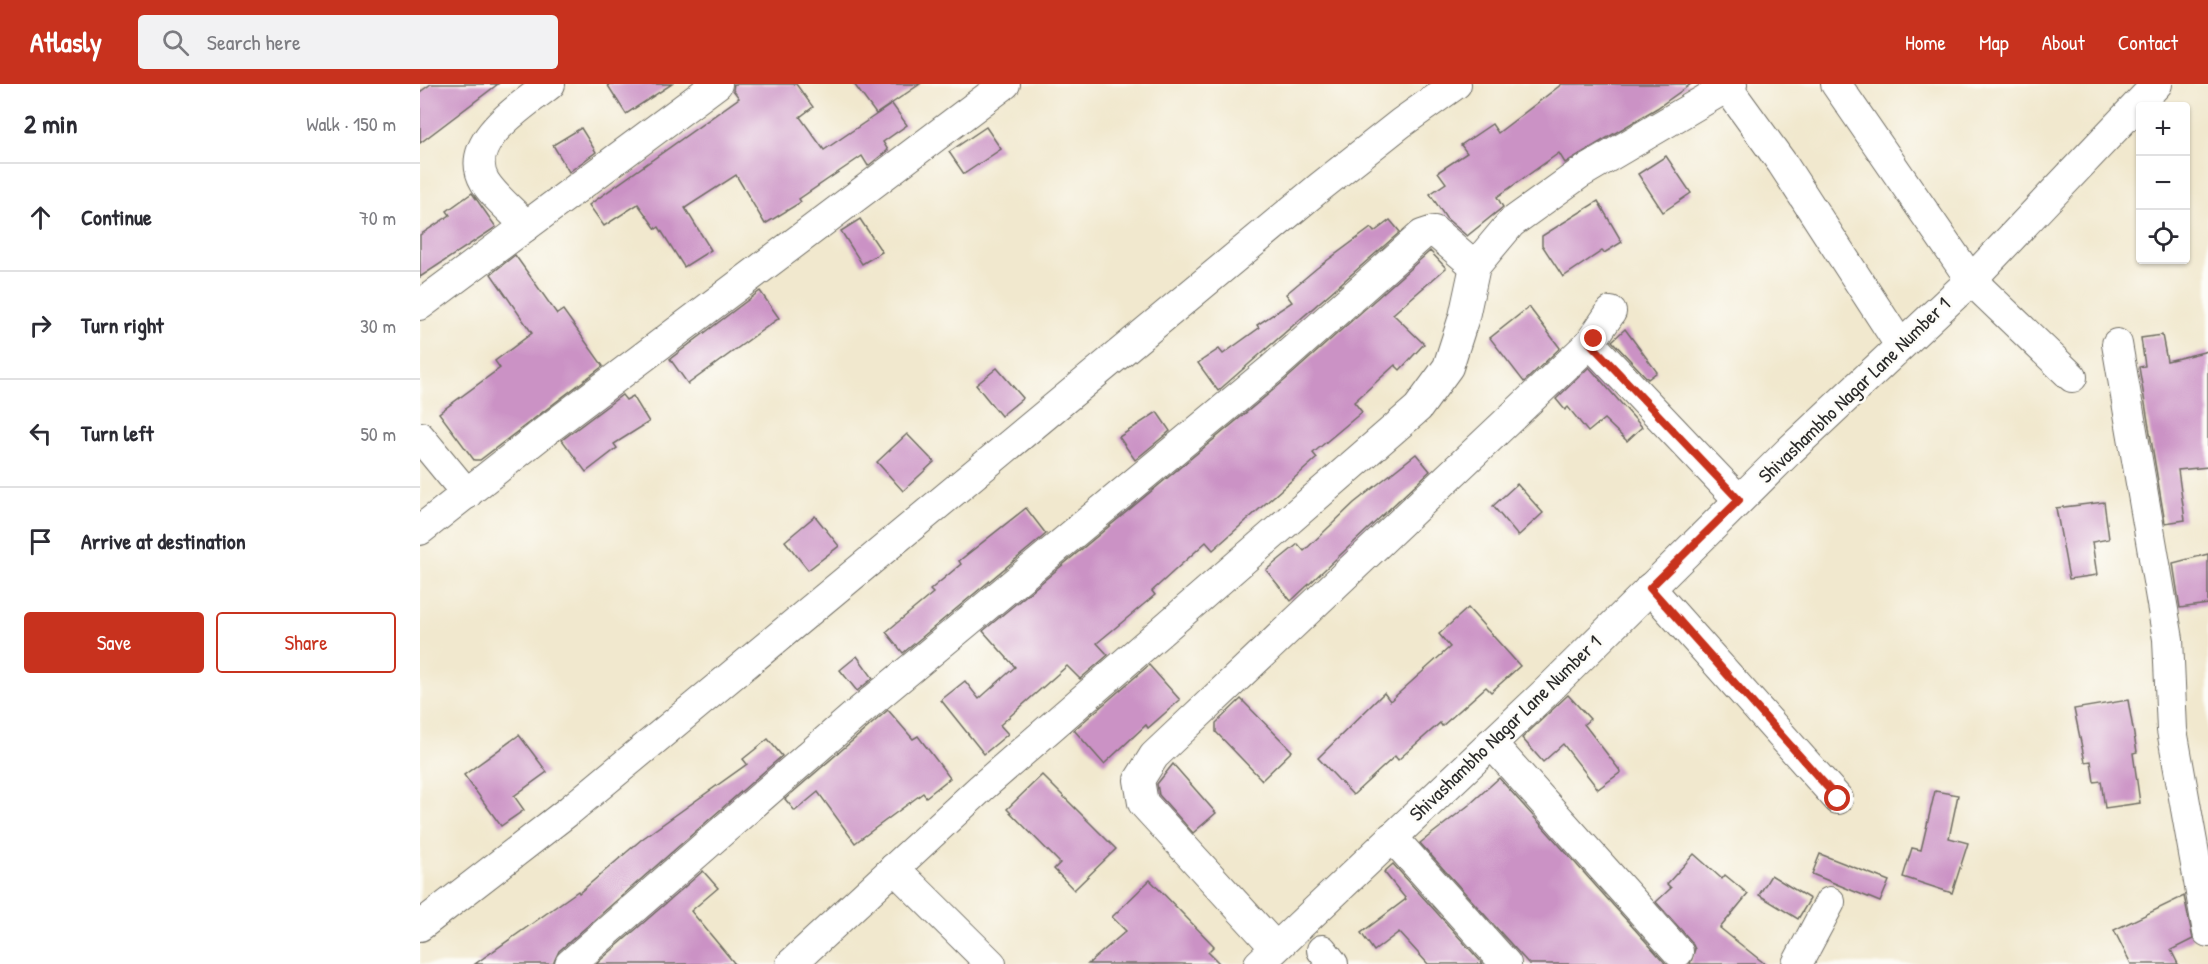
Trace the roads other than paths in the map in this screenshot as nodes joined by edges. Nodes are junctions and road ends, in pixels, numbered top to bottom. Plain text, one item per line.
1 (550, 84) edge
2 (717, 84) edge
3 (1005, 84) edge
4 (1456, 84) edge
5 (1836, 84) edge
6 (2157, 84) edge
7 (1730, 86) edge
8 (526, 226) junction
9 (1475, 266) junction
10 (1971, 280) junction
11 (420, 305) edge
12 (1611, 312) dead end
13 (1590, 343) junction
14 (2117, 344) dead end
15 (1900, 345) junction
16 (2072, 377) dead end
17 (420, 437) edge
18 (466, 494) junction
19 (1739, 500) junction
20 (420, 530) edge
21 (1650, 588) junction
22 (1491, 742) junction
23 (1838, 799) dead end
24 (1392, 837) junction
25 (894, 868) junction
26 (1830, 902) dead end
27 (420, 926) edge
28 (2208, 932) edge
29 (1678, 952) dead end
30 (1267, 956) edge
31 (570, 964) edge
32 (791, 964) edge
33 (991, 964) edge
34 (1506, 964) edge
35 (1797, 964) edge

1 - 8 street
2 - 8 street
3 - 18 street
4 - 27 street
5 - 10 street
6 - 10 street, Shivashambho Nagar Lane Number 1
7 - 9 street
7 - 15 street
8 - 11 street
9 - 25 street
9 - 31 street
10 - 15 street, Shivashambho Nagar Lane Number 1
10 - 16 street
12 - 13 street
13 - 19 street
13 - 30 street
14 - 28 street
15 - 19 street, Shivashambho Nagar Lane Number 1
17 - 18 street
18 - 20 street
19 - 21 street, Shivashambho Nagar Lane Number 1
21 - 22 street, Shivashambho Nagar Lane Number 1
21 - 23 street
22 - 24 street, Shivashambho Nagar Lane Number 1
22 - 29 street
24 - 30 street, Shivashambho Nagar Lane Number 1
24 - 34 street
25 - 32 street
25 - 33 street
26 - 35 street

